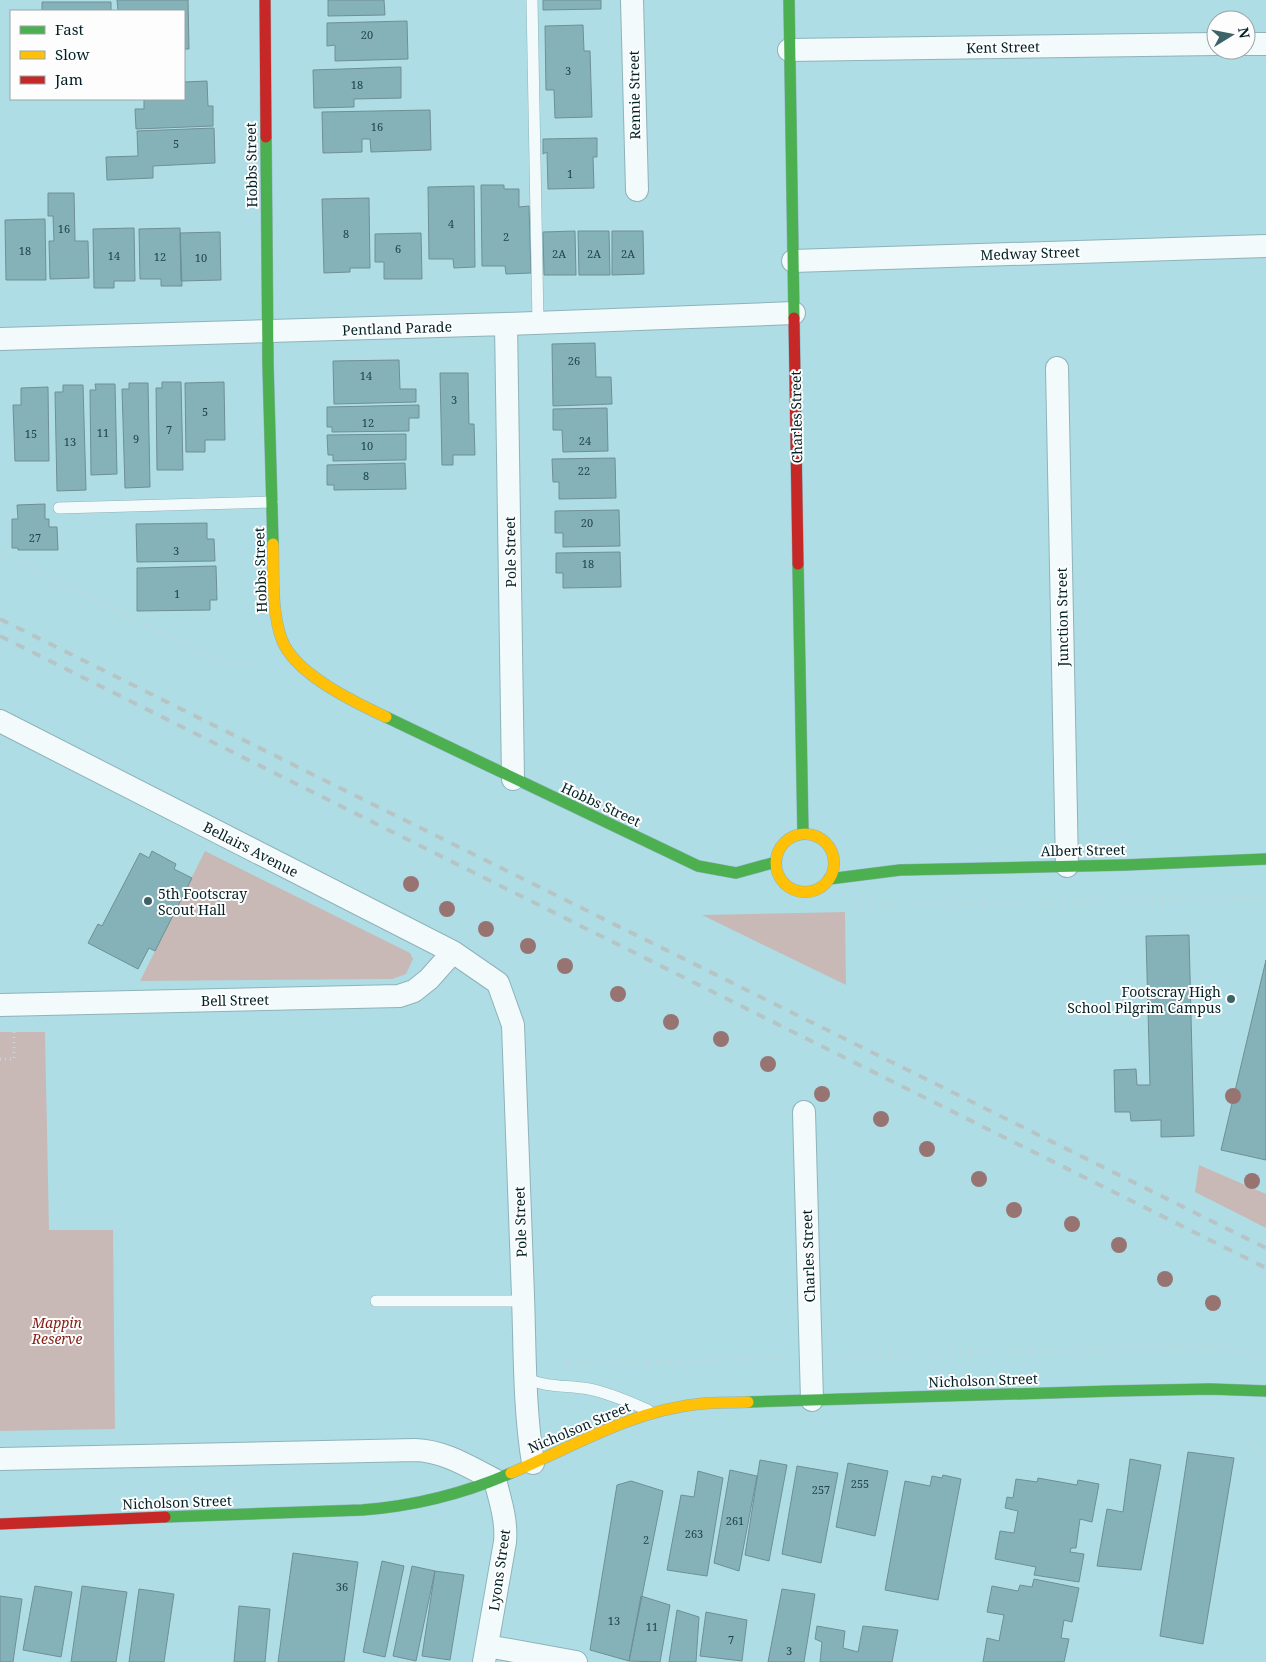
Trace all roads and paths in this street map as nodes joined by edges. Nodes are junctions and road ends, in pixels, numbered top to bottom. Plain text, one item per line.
1 (265, 0) edge
2 (532, 0) edge
3 (632, 0) edge
4 (788, 0) edge
5 (1206, 44) edge
6 (789, 50) junction
7 (637, 190) dead end
8 (1266, 246) edge
9 (793, 261) junction
10 (794, 312) junction
11 (538, 323) junction
12 (506, 324) junction
13 (268, 332) junction
14 (0, 340) edge
15 (1057, 368) dead end
16 (272, 502) junction
17 (59, 508) dead end
18 (0, 554) edge
19 (290, 654) junction
20 (0, 721) edge
21 (513, 779) junction
22 (803, 834) junction
23 (1266, 859) edge
24 (776, 862) junction
25 (862, 862) dead end
26 (1067, 866) junction
27 (900, 870) junction
28 (829, 879) junction
29 (1266, 897) edge
30 (854, 906) dead end
31 (453, 952) junction
32 (498, 983) joint
33 (0, 1005) edge
34 (804, 1112) dead end
35 (523, 1301) junction
36 (376, 1302) dead end
37 (834, 1357) dead end
38 (787, 1358) dead end
39 (1266, 1363) edge
40 (561, 1364) dead end
41 (525, 1378) junction
42 (1266, 1391) edge
43 (812, 1400) junction
44 (654, 1413) junction
45 (1245, 1435) dead end
46 (1266, 1458) edge
47 (0, 1459) edge
48 (533, 1463) junction
49 (495, 1480) junction
50 (0, 1524) edge
51 (485, 1654) edge
52 (576, 1662) edge

1 - 13 street, Hobbs Street
2 - 11 lane
3 - 7 street, Rennie Street
4 - 6 street, Charles Street
5 - 6 street, Kent Street
6 - 9 street, Charles Street
8 - 9 street, Medway Street
9 - 10 street, Charles Street
10 - 11 street, Pentland Parade
10 - 22 street, Charles Street
11 - 12 street, Pentland Parade
12 - 13 street, Pentland Parade
12 - 21 street, Pole Street
13 - 14 street, Pentland Parade
13 - 16 street, Hobbs Street
15 - 26 street, Junction Street
16 - 17 lane
16 - 19 street, Hobbs Street
18 - 19 path
19 - 21 street, Hobbs Street
20 - 31 street, Bellairs Avenue
21 - 24 street, Hobbs Street
22 - 24 street
22 - 28 street
23 - 26 street, Albert Street
24 - 28 street
25 - 27 street, Albert Street
26 - 27 street, Albert Street
27 - 28 street, Albert Street
29 - 30 path
31 - 32 street, Bellairs Avenue
31 - 33 street, Bell Street
32 - 35 street, Pole Street
34 - 43 street, Charles Street
35 - 36 lane
35 - 41 street, Pole Street
37 - 39 path
38 - 40 path
41 - 44 lane
41 - 48 street, Pole Street
42 - 43 street, Nicholson Street
43 - 44 street, Nicholson Street
44 - 48 street, Nicholson Street
45 - 46 path
47 - 49 street
48 - 49 street, Nicholson Street
49 - 50 street, Nicholson Street
49 - 51 street, Lyons Street
51 - 52 street

